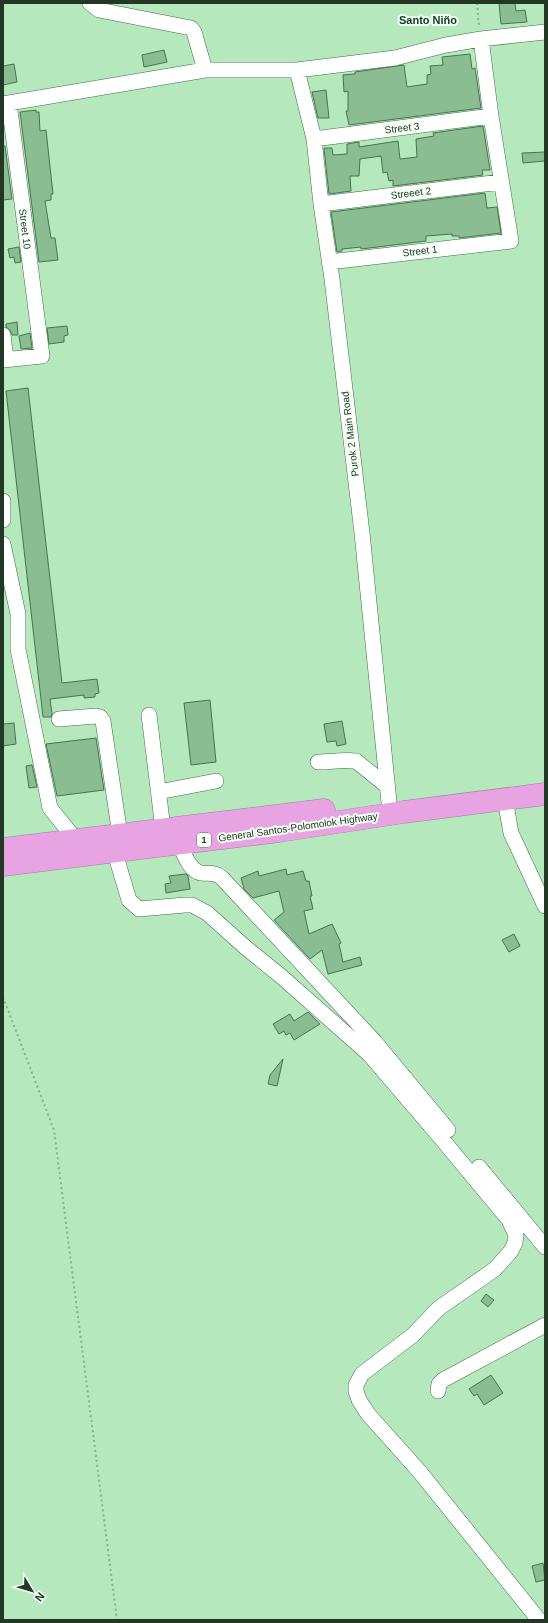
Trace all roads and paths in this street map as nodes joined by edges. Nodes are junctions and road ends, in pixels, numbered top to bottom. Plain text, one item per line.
1 (90, 3) edge
2 (477, 3) edge
3 (545, 32) edge
4 (481, 39) junction
5 (205, 70) junction
6 (297, 70) junction
7 (6, 104) edge
8 (491, 116) junction
9 (314, 139) junction
10 (501, 182) junction
11 (321, 204) junction
12 (329, 262) junction
13 (3, 335) edge
14 (5, 359) edge
15 (3, 501) edge
16 (3, 520) edge
17 (3, 544) edge
18 (149, 715) dead end
19 (59, 719) dead end
20 (318, 762) dead end
21 (216, 781) dead end
22 (545, 782) edge
23 (158, 792) junction
24 (388, 794) junction
25 (545, 794) edge
26 (505, 799) junction
27 (171, 836) junction
28 (76, 840) junction
29 (115, 841) junction
30 (3, 849) edge
31 (3, 865) edge
32 (545, 906) edge
33 (3, 997) edge
34 (545, 1247) edge
35 (545, 1325) edge
36 (438, 1391) dead end
37 (116, 1620) edge
38 (539, 1620) edge

1 - 5 street
2 - 4 path
3 - 4 street
4 - 6 street
4 - 8 street
5 - 6 street
5 - 7 street
6 - 9 street, Purok 2 Main Road
7 - 14 street, Street 10
8 - 9 street, Street 3
8 - 10 street
9 - 11 street, Purok 2 Main Road
10 - 11 street, Streeet 2
10 - 12 street, Street 1
11 - 12 street, Purok 2 Main Road
12 - 24 street, Purok 2 Main Road
13 - 14 street
15 - 16 street
17 - 28 street
18 - 23 street
19 - 29 street
20 - 24 street
21 - 23 street
22 - 24 highway, 1
23 - 27 street
24 - 27 highway, 1
25 - 26 highway, General Santos-Polomolok Highway / 1
26 - 27 highway, General Santos-Polomolok Highway / 1
26 - 32 street
27 - 29 highway, General Santos-Polomolok Highway / 1
27 - 34 street
28 - 29 highway, 1
28 - 30 highway, 1
29 - 31 highway, General Santos-Polomolok Highway / 1
29 - 38 street
33 - 37 path
35 - 36 street

